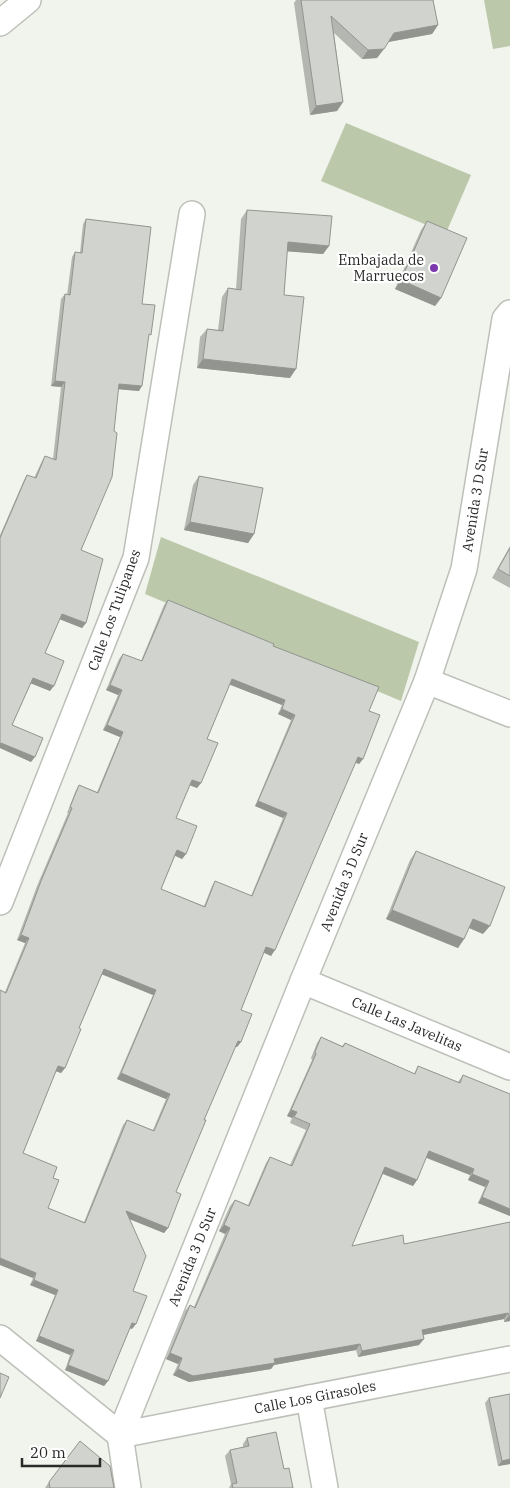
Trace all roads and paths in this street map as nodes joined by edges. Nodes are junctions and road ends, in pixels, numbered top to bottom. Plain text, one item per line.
1 (28, 0) edge
2 (0, 23) edge
3 (192, 214) dead end
4 (510, 313) edge
5 (427, 681) junction
6 (510, 714) edge
7 (0, 902) edge
8 (303, 980) junction
9 (510, 1067) edge
10 (0, 1338) edge
11 (510, 1360) edge
12 (309, 1398) junction
13 (120, 1434) junction
14 (128, 1488) edge
15 (325, 1488) edge

1 - 2 street
3 - 7 street, Calle Los Tulipanes
4 - 5 street, Avenida 3 D Sur
5 - 6 street
5 - 8 street, Avenida 3 D Sur
8 - 9 street, Calle Las Javelitas
8 - 13 street, Avenida 3 D Sur
10 - 13 street
11 - 12 street, Calle Los Girasoles
12 - 13 street, Calle Los Girasoles
12 - 15 street
13 - 14 street

